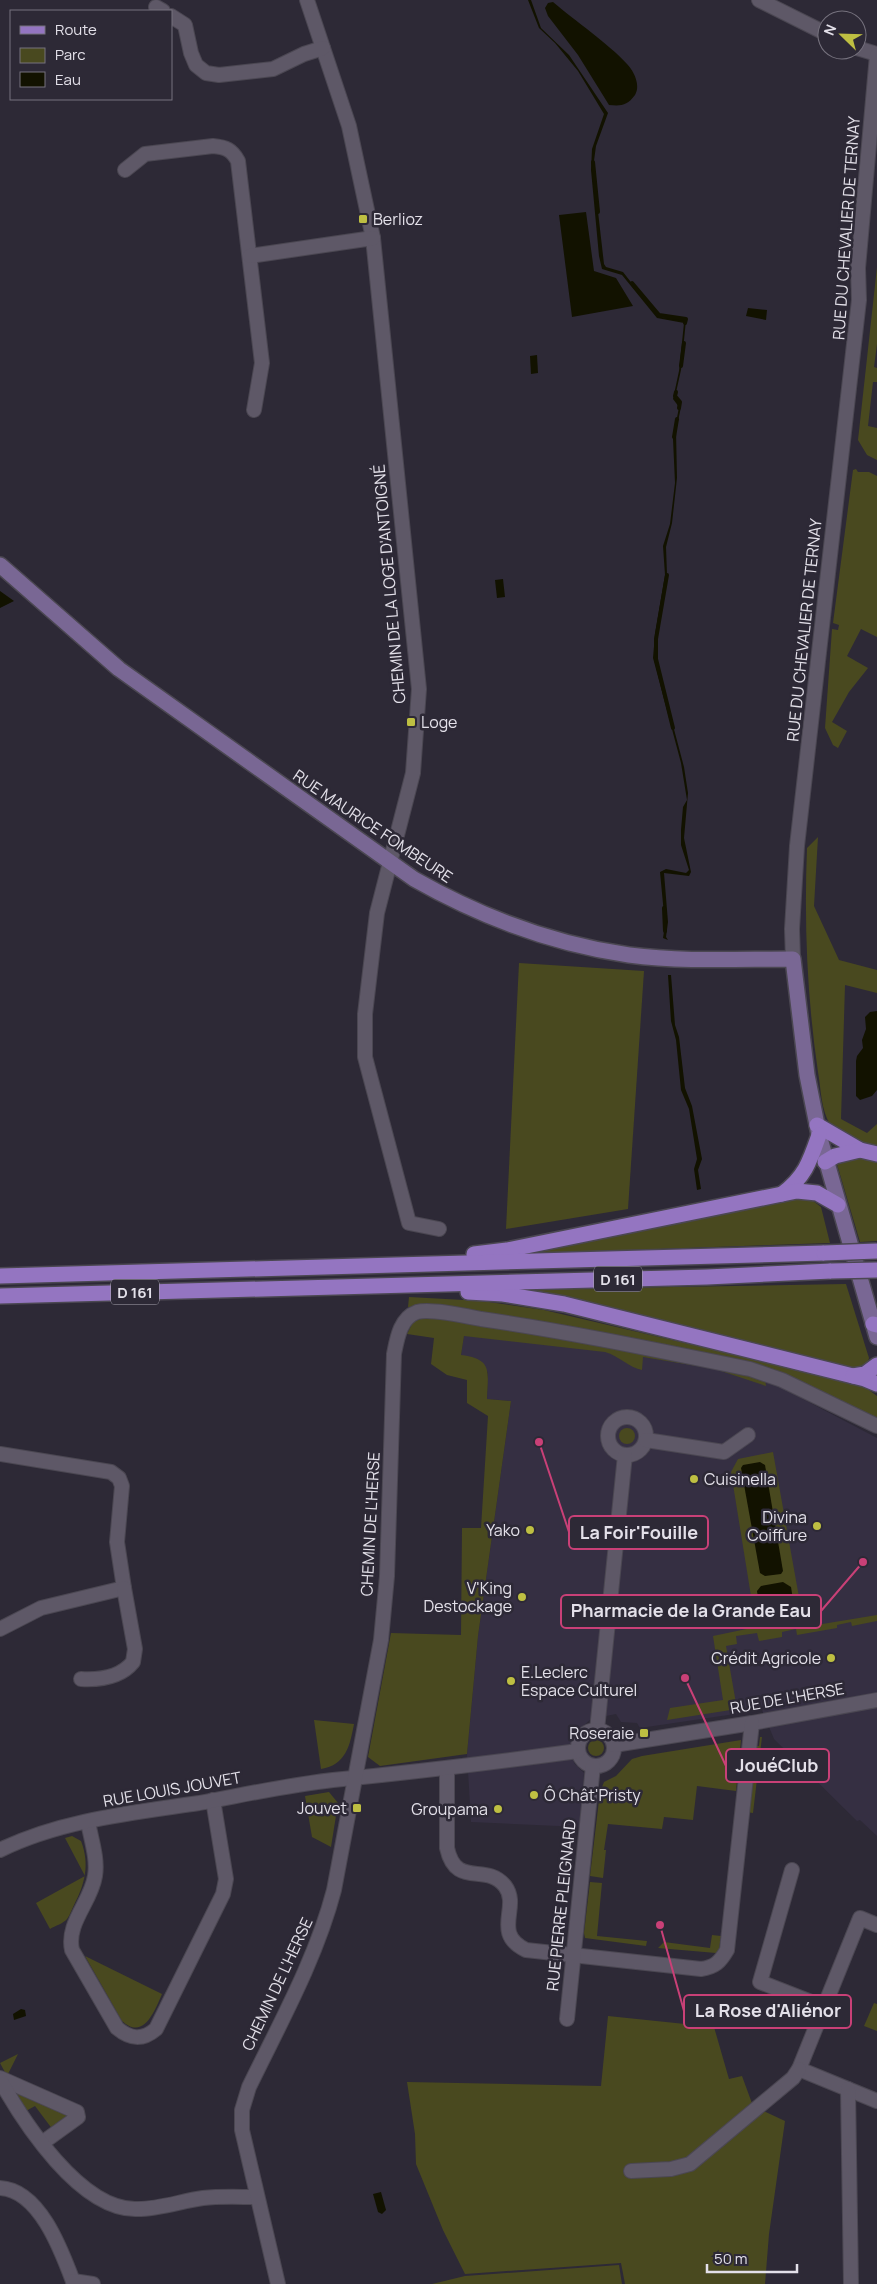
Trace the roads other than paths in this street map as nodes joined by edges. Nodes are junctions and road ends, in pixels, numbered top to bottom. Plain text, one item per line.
1 (307, 0) edge
2 (759, 0) edge
3 (172, 17) edge
4 (817, 29) edge
5 (323, 48) junction
6 (877, 55) edge
7 (126, 170) dead end
8 (373, 238) junction
9 (250, 256) junction
10 (254, 410) dead end
11 (0, 565) edge
12 (389, 862) junction
13 (793, 959) junction
14 (818, 1130) junction
15 (860, 1150) junction
16 (877, 1154) edge
17 (825, 1162) junction
18 (782, 1194) junction
19 (838, 1205) junction
20 (439, 1229) dead end
21 (877, 1251) edge
22 (411, 1264) junction
23 (877, 1270) edge
24 (0, 1276) edge
25 (405, 1284) junction
26 (0, 1296) edge
27 (876, 1328) edge
28 (877, 1365) edge
29 (853, 1376) junction
30 (877, 1384) edge
31 (877, 1426) edge
32 (748, 1435) dead end
33 (646, 1440) junction
34 (0, 1454) edge
35 (625, 1455) junction
36 (124, 1588) junction
37 (0, 1629) edge
38 (81, 1679) dead end
39 (877, 1700) edge
40 (752, 1723) junction
41 (597, 1730) junction
42 (614, 1745) junction
43 (578, 1751) junction
44 (593, 1766) junction
45 (447, 1768) junction
46 (354, 1779) junction
47 (213, 1800) junction
48 (88, 1822) junction
49 (0, 1850) edge
50 (792, 1870) dead end
51 (877, 1925) edge
52 (574, 1955) junction
53 (824, 2007) junction
54 (567, 2019) dead end
55 (799, 2069) junction
56 (0, 2079) edge
57 (848, 2089) junction
58 (877, 2101) edge
59 (42, 2143) junction
60 (631, 2170) dead end
61 (0, 2188) edge
62 (256, 2198) junction
63 (74, 2283) edge
64 (93, 2284) edge
65 (278, 2284) edge
66 (851, 2284) edge

1 - 5 street, CHEMIN DE LA LOGE D'ANTOIGNÉ
2 - 4 street
3 - 5 street
5 - 8 street, CHEMIN DE LA LOGE D'ANTOIGNÉ
6 - 13 street, RUE DU CHEVALIER DE TERNAY
7 - 9 street
8 - 9 street
8 - 12 street, CHEMIN DE LA LOGE D'ANTOIGNÉ
9 - 10 street
11 - 12 street, RUE MAURICE FOMBEURE
12 - 13 street, RUE MAURICE FOMBEURE
12 - 20 street, CHEMIN DE LA LOGE D'ANTOIGNÉ
13 - 14 street, RUE DU CHEVALIER DE TERNAY
14 - 15 main road
14 - 17 street, RUE DU CHEVALIER DE TERNAY
14 - 18 main road
15 - 16 main road
15 - 17 main road
17 - 19 street, RUE DU CHEVALIER DE TERNAY
18 - 19 main road
18 - 22 main road
19 - 27 street, RUE DU CHEVALIER DE TERNAY
21 - 22 main road, D 161, bridge
22 - 24 main road, D 161
23 - 25 main road, D 161, bridge
25 - 26 main road, D 161
25 - 29 main road
28 - 29 main road
29 - 30 main road
31 - 46 street, CHEMIN DE L'HERSE
32 - 33 street
33 - 35 street
33 - 35 street
34 - 36 street
35 - 41 street
36 - 37 street
36 - 38 street
39 - 40 street, RUE DE L'HERSE
40 - 42 street, RUE DE L'HERSE
40 - 52 street
41 - 42 street
41 - 43 street
42 - 44 street
43 - 44 street
43 - 45 street
44 - 52 street, RUE PIERRE PLEIGNARD
45 - 46 street
45 - 52 street
46 - 47 street, RUE LOUIS JOUVET
46 - 62 street, CHEMIN DE L'HERSE
47 - 48 street, RUE LOUIS JOUVET
47 - 48 street
48 - 49 street, RUE LOUIS JOUVET
50 - 53 street
51 - 53 street
52 - 54 street, RUE PIERRE PLEIGNARD
53 - 55 street
55 - 57 street
55 - 60 street
56 - 59 street
56 - 59 street
57 - 58 street
57 - 66 street
59 - 62 street
61 - 63 street
62 - 65 street, CHEMIN DE L'HERSE
63 - 64 street

